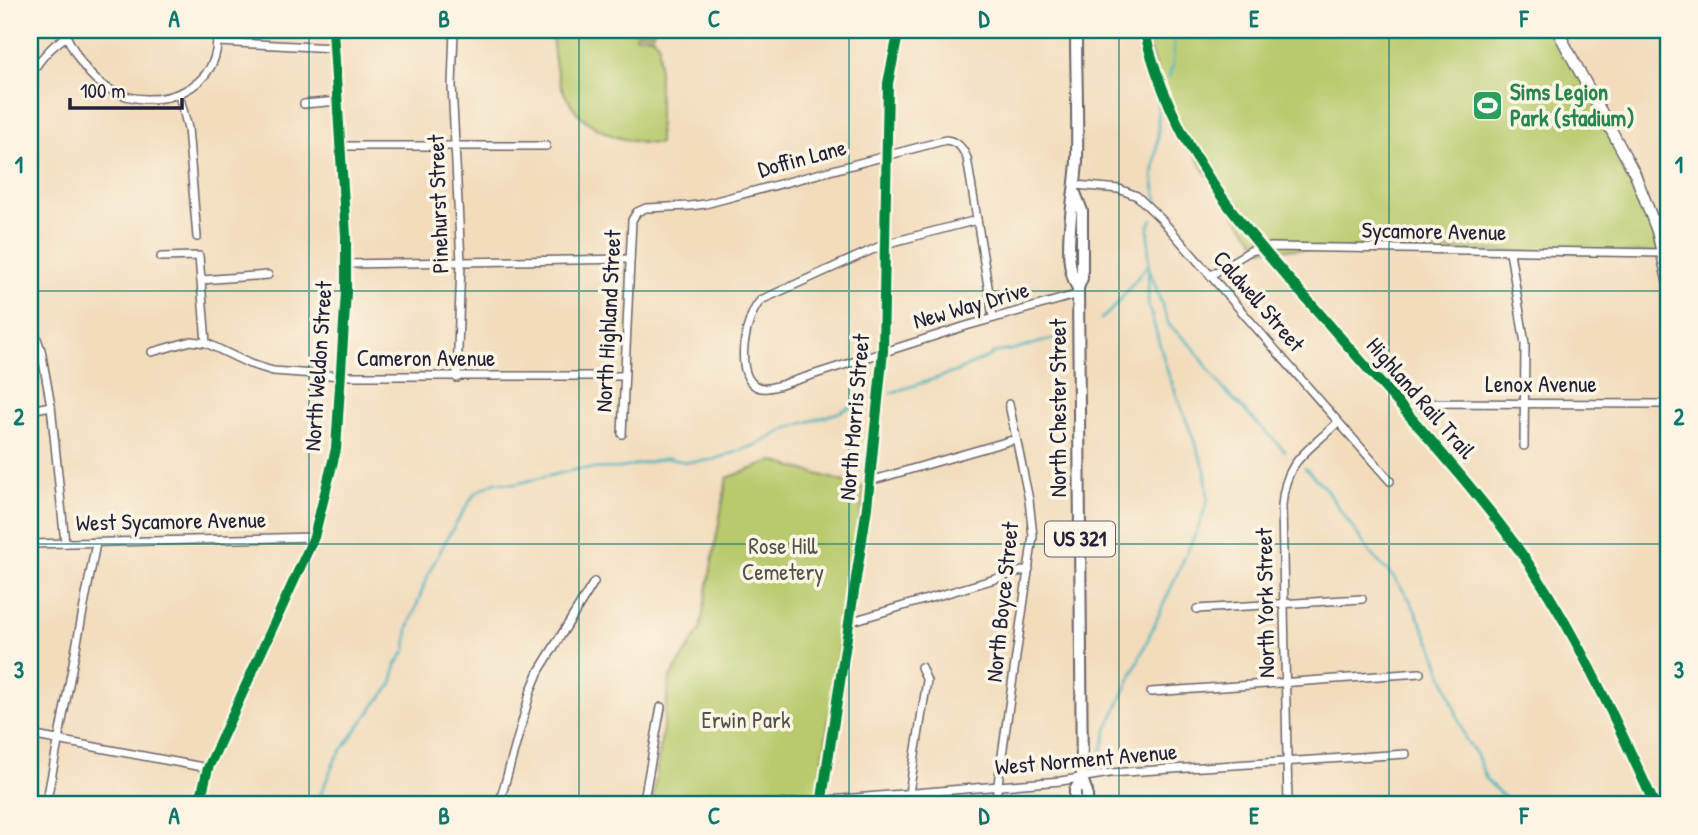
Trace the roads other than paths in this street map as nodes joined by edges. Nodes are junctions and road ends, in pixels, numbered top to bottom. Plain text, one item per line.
1 (216, 30) edge
2 (333, 30) edge
3 (454, 30) edge
4 (898, 30) edge
5 (1076, 30) edge
6 (1557, 30) edge
7 (65, 33) edge
8 (218, 42) junction
9 (334, 48) junction
10 (30, 76) edge
11 (179, 95) junction
12 (338, 101) junction
13 (304, 104) dead end
14 (340, 146) junction
15 (457, 146) junction
16 (546, 146) dead end
17 (885, 155) junction
18 (1076, 189) junction
19 (637, 212) joint
20 (977, 220) junction
21 (197, 237) dead end
22 (885, 244) junction
23 (1510, 252) junction
24 (1662, 253) junction
25 (161, 257) dead end
26 (630, 259) junction
27 (461, 262) junction
28 (346, 264) junction
29 (268, 275) dead end
30 (1211, 275) junction
31 (201, 280) junction
32 (1668, 280) edge
33 (1078, 291) junction
34 (993, 317) junction
35 (30, 319) edge
36 (206, 343) junction
37 (883, 351) junction
38 (152, 352) dead end
39 (342, 376) junction
40 (624, 376) junction
41 (457, 378) junction
42 (1413, 400) dead end
43 (1524, 403) junction
44 (1009, 404) dead end
45 (1668, 404) edge
46 (51, 406) junction
47 (30, 410) edge
48 (1338, 422) junction
49 (622, 434) dead end
50 (1016, 439) junction
51 (1524, 446) dead end
52 (870, 481) junction
53 (1390, 481) dead end
54 (314, 537) junction
55 (65, 543) junction
56 (96, 543) junction
57 (30, 544) edge
58 (1029, 569) junction
59 (594, 582) dead end
60 (1362, 598) dead end
61 (1284, 603) junction
62 (1197, 609) dead end
63 (849, 622) junction
64 (921, 667) dead end
65 (1420, 673) dead end
66 (1285, 683) junction
67 (1151, 692) dead end
68 (661, 707) dead end
69 (30, 735) edge
70 (59, 740) junction
71 (1406, 754) dead end
72 (1287, 763) junction
73 (208, 768) junction
74 (1082, 779) junction
75 (998, 786) junction
76 (909, 793) junction
77 (822, 802) edge
78 (46, 805) edge
79 (199, 805) edge
80 (499, 805) edge
81 (643, 805) edge
82 (769, 805) edge
83 (995, 805) edge
84 (1075, 805) edge
85 (1087, 805) edge
86 (1287, 805) edge

1 - 8 street
2 - 9 street, North Weldon Street
3 - 15 street, Pinehurst Street
4 - 17 street, North Morris Street
5 - 18 main road, North Chester Street / US 321
6 - 24 street
7 - 10 street
7 - 11 street
8 - 9 street
8 - 11 street
9 - 12 street, North Weldon Street
11 - 21 street
12 - 13 street
12 - 14 street, North Weldon Street
14 - 15 street
14 - 28 street, North Weldon Street
15 - 16 street
15 - 27 street, Pinehurst Street
17 - 19 street, Doffin Lane
17 - 20 street, Doffin Lane
17 - 22 street, North Morris Street
18 - 30 street, Caldwell Street
18 - 33 main road, North Chester Street / US 321
19 - 26 street, North Highland Street
20 - 22 street
20 - 34 street
22 - 37 street, North Morris Street
22 - 37 street, New Way Drive
23 - 24 street, Sycamore Avenue
23 - 30 street, Sycamore Avenue
23 - 43 street
24 - 32 street
25 - 31 street
26 - 27 street
26 - 40 street, North Highland Street
27 - 28 street
27 - 41 street, Pinehurst Street
28 - 39 street, North Weldon Street
29 - 31 street
30 - 48 street, Caldwell Street
31 - 36 street
33 - 34 street, New Way Drive
33 - 74 main road, North Chester Street / US 321
34 - 37 street, New Way Drive
35 - 46 street
36 - 38 street
36 - 39 street, Cameron Avenue
37 - 52 street, North Morris Street
39 - 41 street, Cameron Avenue
39 - 54 street, North Weldon Street
40 - 41 street, Cameron Avenue
40 - 49 street, North Highland Street
42 - 43 street, Lenox Avenue
43 - 45 street, Lenox Avenue
43 - 51 street
44 - 50 street, North Boyce Street
46 - 47 street
46 - 55 street
48 - 53 street, Caldwell Street
48 - 61 street, North York Street
50 - 52 street
50 - 58 street, North Boyce Street
52 - 63 street, North Morris Street
54 - 56 street, West Sycamore Avenue
54 - 73 street, North Weldon Street
55 - 56 street, West Sycamore Avenue
55 - 57 street, West Sycamore Avenue
56 - 70 street
58 - 63 street
58 - 75 street, North Boyce Street
59 - 80 street
60 - 61 street
61 - 62 street
61 - 66 street, North York Street
63 - 77 street, North Morris Street
64 - 76 street
65 - 66 street
66 - 67 street
66 - 72 street, North York Street
68 - 81 street
69 - 70 street
70 - 73 street
70 - 78 street
71 - 72 street, West Norment Avenue
72 - 74 street, West Norment Avenue
72 - 86 street, North York Street
73 - 79 street, North Weldon Street
74 - 75 street, West Norment Avenue
74 - 84 main road, North Chester Street / US 321
74 - 85 main road, North Chester Street / US 321
75 - 76 street, West Norment Avenue
75 - 83 street, North Boyce Street
76 - 77 street, West Norment Avenue
77 - 82 street, West Norment Avenue

